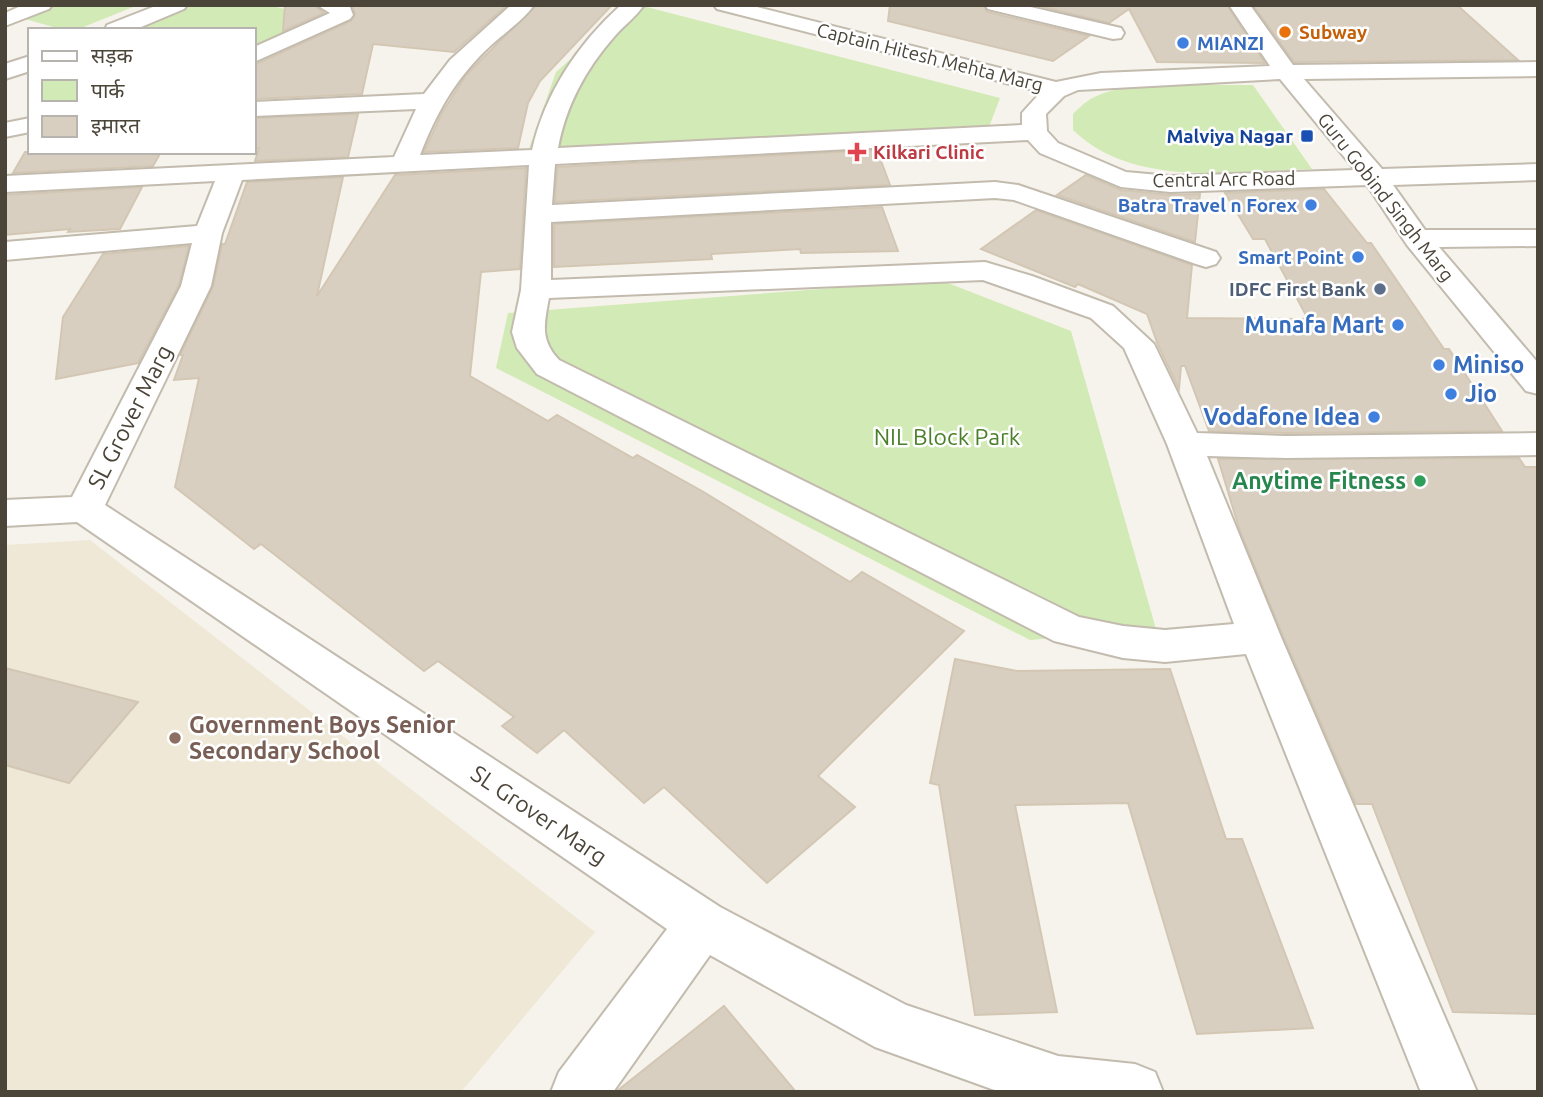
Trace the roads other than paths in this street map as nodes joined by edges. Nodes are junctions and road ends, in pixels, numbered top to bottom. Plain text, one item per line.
1 (42, 5) edge
2 (177, 5) edge
3 (327, 5) edge
4 (524, 5) edge
5 (634, 5) edge
6 (723, 5) edge
7 (995, 5) edge
8 (1095, 5) edge
9 (1238, 5) edge
10 (10, 25) edge
11 (120, 28) edge
12 (1114, 33) junction
13 (256, 54) edge
14 (28, 64) edge
15 (1538, 69) edge
16 (5, 72) edge
17 (1286, 72) junction
18 (1144, 78) junction
19 (1056, 89) junction
20 (432, 101) junction
21 (256, 109) edge
22 (28, 125) edge
23 (5, 130) edge
24 (1035, 132) junction
25 (542, 156) junction
26 (404, 163) junction
27 (232, 172) junction
28 (1538, 172) edge
29 (1373, 175) junction
30 (5, 184) edge
31 (539, 214) junction
32 (208, 233) junction
33 (1538, 238) edge
34 (1417, 239) junction
35 (5, 250) edge
36 (1206, 258) dead end
37 (536, 290) junction
38 (1538, 384) edge
39 (1185, 444) junction
40 (1538, 444) edge
41 (83, 509) junction
42 (5, 513) edge
43 (1260, 637) junction
44 (702, 924) junction
45 (579, 1092) edge
46 (1135, 1092) edge
47 (1449, 1092) edge

1 - 10 street
2 - 11 street
3 - 13 street
4 - 20 street
5 - 25 street
6 - 19 street, Captain Hitesh Mehta Marg
7 - 12 street
8 - 12 street
9 - 17 street, Guru Gobind Singh Marg
12 - 18 street
14 - 16 street
15 - 17 street
17 - 18 street
17 - 29 street, Guru Gobind Singh Marg
18 - 19 street
19 - 24 street
20 - 21 street
20 - 26 street
22 - 23 street
24 - 25 street
24 - 29 street, Central Arc Road
25 - 26 street
25 - 31 street
26 - 27 street
27 - 30 street
27 - 32 street, SL Grover Marg
28 - 29 street, Central Arc Road
29 - 34 street, Guru Gobind Singh Marg
31 - 36 street
31 - 37 street
32 - 35 street
32 - 41 street, SL Grover Marg
33 - 34 street
34 - 38 street, Guru Gobind Singh Marg
37 - 39 street
37 - 43 street
39 - 40 street
39 - 43 street
41 - 42 street
41 - 44 street, SL Grover Marg
43 - 47 street
44 - 45 street
44 - 46 street, SL Grover Marg

